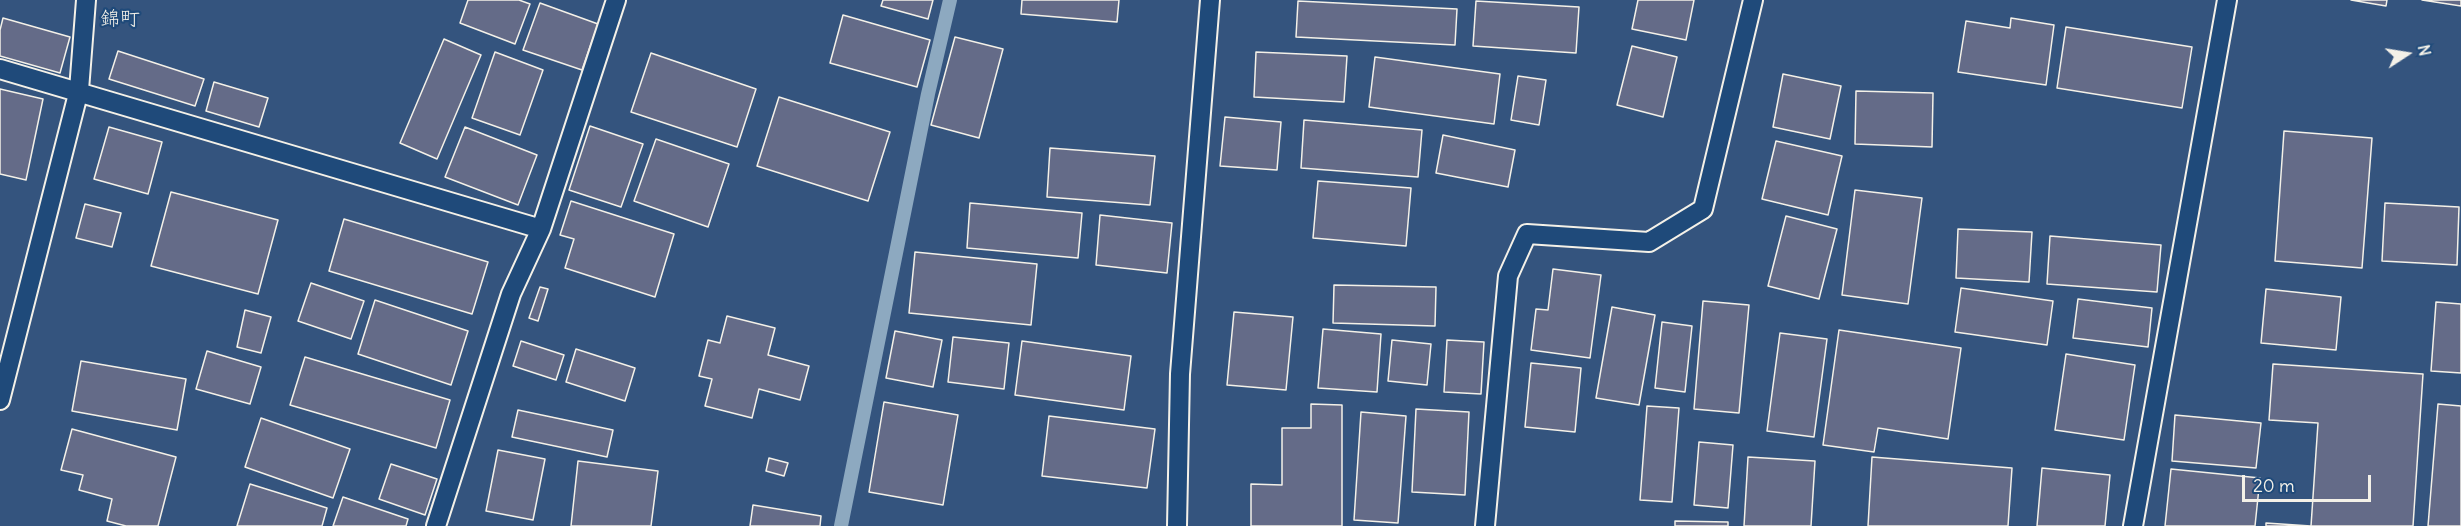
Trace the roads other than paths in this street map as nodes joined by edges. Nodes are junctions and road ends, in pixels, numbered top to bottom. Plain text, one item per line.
1 (86, 0) edge
2 (616, 0) edge
3 (1210, 0) edge
4 (1753, 0) edge
5 (2227, 0) edge
6 (0, 69) edge
7 (79, 90) junction
8 (541, 229) junction
9 (0, 400) edge
10 (436, 526) edge
11 (1177, 526) edge
12 (1485, 526) edge
13 (2133, 526) edge

1 - 7 lane
2 - 8 lane
3 - 11 lane
4 - 12 lane
5 - 13 lane
6 - 7 lane
7 - 8 lane
7 - 9 lane
8 - 10 lane

